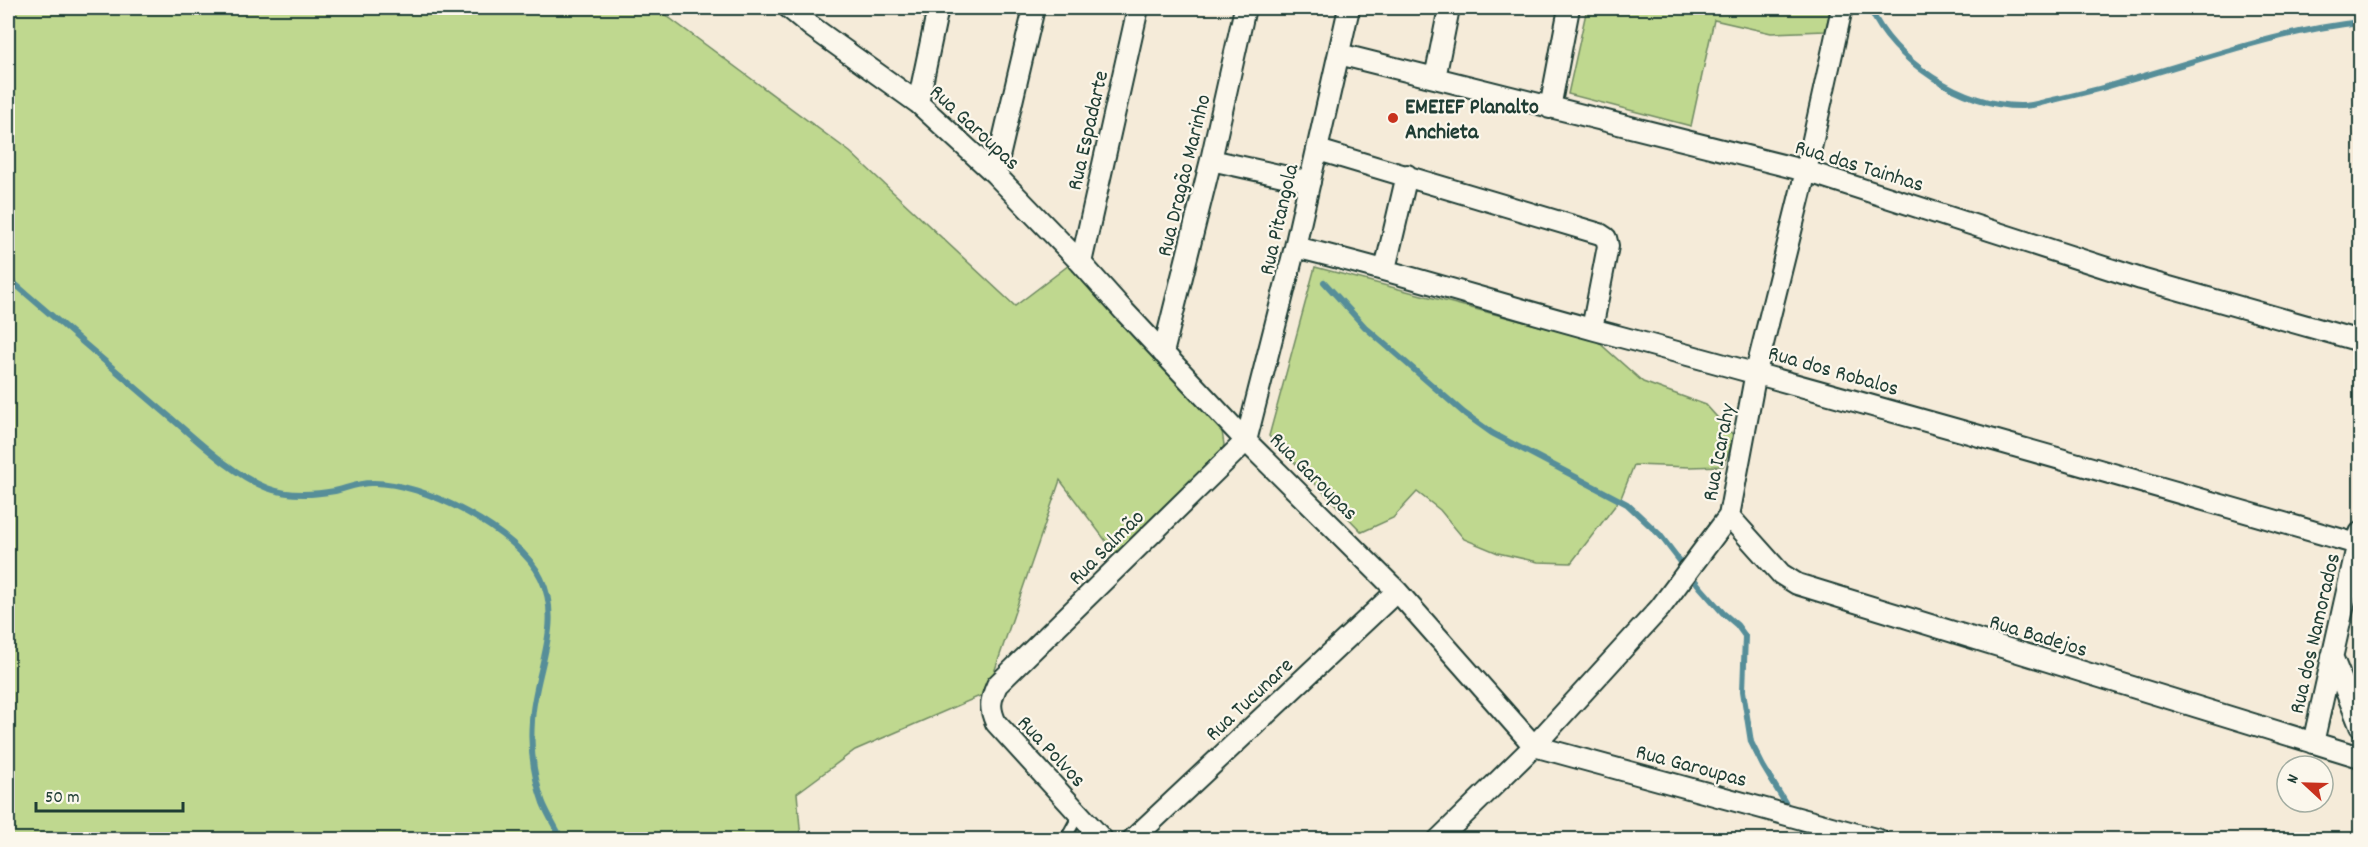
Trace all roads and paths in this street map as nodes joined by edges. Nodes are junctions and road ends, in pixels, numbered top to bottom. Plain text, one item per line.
1 (789, 8) edge
2 (938, 8) edge
3 (1034, 8) edge
4 (1138, 8) edge
5 (1245, 8) edge
6 (1349, 8) edge
7 (1449, 8) edge
8 (1569, 8) edge
9 (1842, 8) edge
10 (1339, 54) junction
11 (1435, 78) junction
12 (918, 103) junction
13 (1550, 108) junction
14 (1318, 150) junction
15 (1211, 160) junction
16 (1806, 171) junction
17 (995, 174) junction
18 (1407, 175) junction
19 (1310, 182) junction
20 (1295, 247) junction
21 (1081, 263) junction
22 (1385, 269) junction
23 (1592, 329) junction
24 (2361, 341) edge
25 (1162, 353) junction
26 (1756, 372) junction
27 (1246, 441) junction
28 (1729, 516) junction
29 (2359, 539) edge
30 (1397, 591) junction
31 (2332, 656) junction
32 (997, 686) joint
33 (2361, 726) edge
34 (2313, 743) junction
35 (1534, 746) junction
36 (2361, 757) edge
37 (1079, 814) junction
38 (1065, 840) edge
39 (1103, 840) edge
40 (1132, 840) edge
41 (1438, 840) edge
42 (1879, 840) edge

1 - 12 street, Rua Garoupas
2 - 12 street
3 - 17 street
4 - 21 street, Rua Espadarte
5 - 15 street, Rua Dragão Marinho
6 - 10 street, Rua Pitangola
7 - 11 street
8 - 13 street
9 - 16 street, Rua Icarahy
10 - 11 street, Rua das Tainhas
10 - 14 street, Rua Pitangola
11 - 13 street, Rua das Tainhas
12 - 17 street, Rua Garoupas
13 - 16 street, Rua das Tainhas
14 - 18 street
14 - 19 street, Rua Pitangola
15 - 19 street
15 - 25 street, Rua Dragão Marinho
16 - 24 street, Rua das Tainhas
16 - 26 street, Rua Icarahy
17 - 21 street, Rua Garoupas
18 - 22 street
18 - 23 street
19 - 20 street, Rua Pitangola
20 - 22 street, Rua dos Robalos
20 - 27 street, Rua Pitangola
21 - 25 street, Rua Garoupas
22 - 23 street, Rua dos Robalos
23 - 26 street, Rua dos Robalos
25 - 27 street, Rua Garoupas
26 - 28 street, Rua Icarahy
26 - 29 street, Rua dos Robalos
27 - 30 street, Rua Garoupas
27 - 32 street, Rua Salmão
28 - 34 street, Rua Badejos
28 - 35 street, Rua Icarahy
29 - 31 street, Rua dos Namorados
30 - 35 street, Rua Garoupas
30 - 40 street, Rua Tucunare
31 - 33 street
31 - 34 street, Rua dos Namorados
32 - 37 street, Rua Polvos
34 - 36 street, Rua Badejos
35 - 41 street, Rua Icarahy
35 - 42 street, Rua Garoupas
37 - 38 lane
37 - 39 street, Rua Polvos

